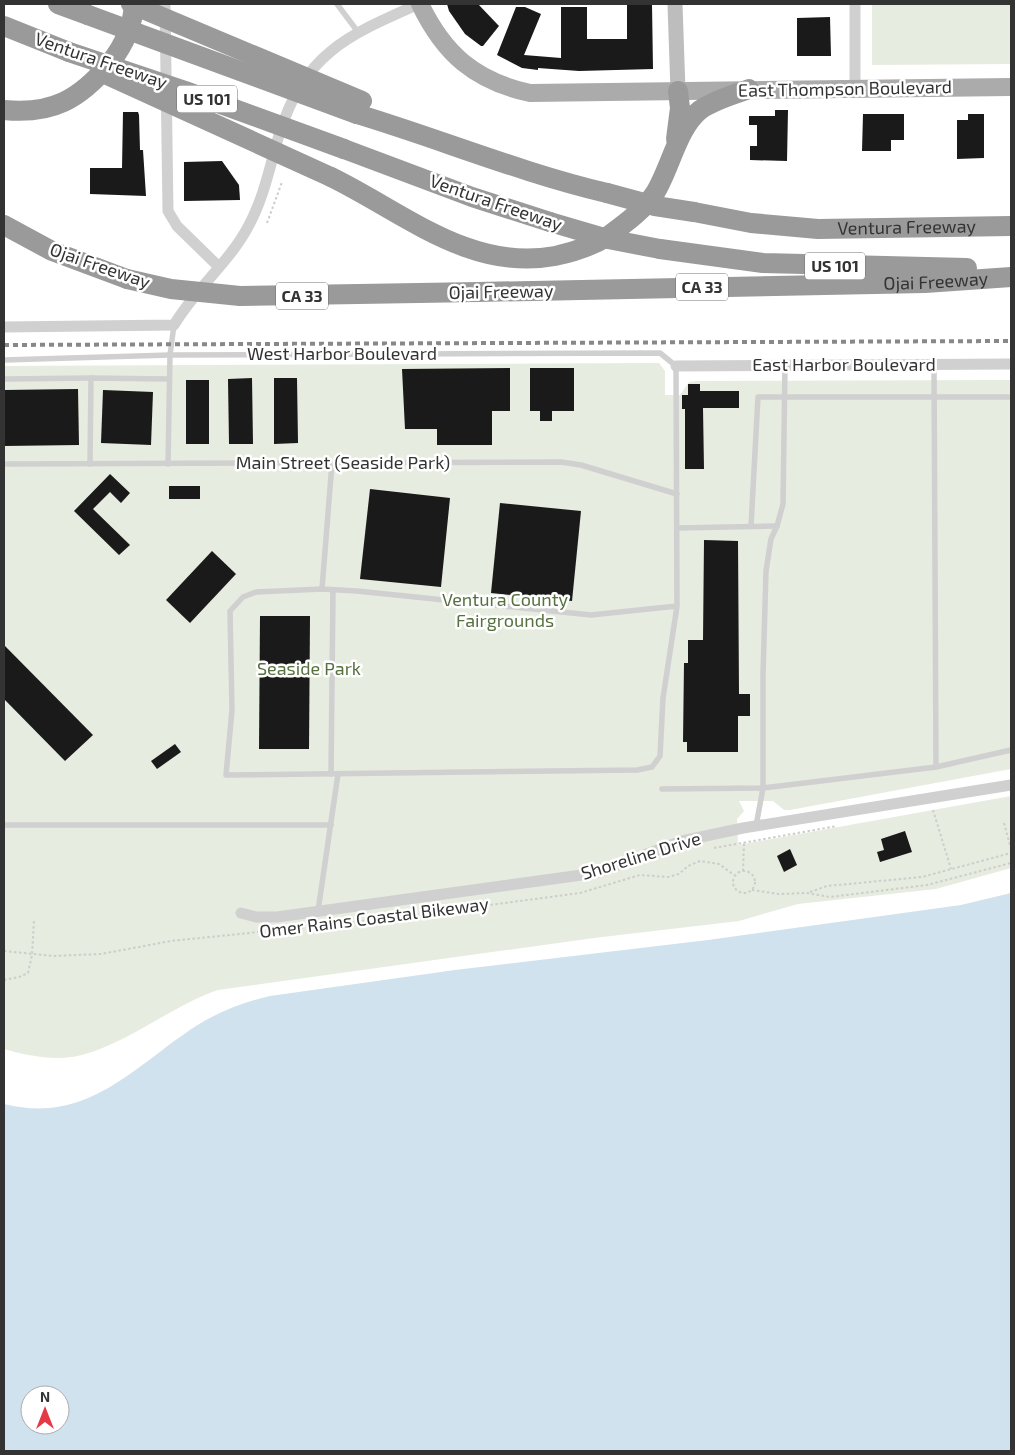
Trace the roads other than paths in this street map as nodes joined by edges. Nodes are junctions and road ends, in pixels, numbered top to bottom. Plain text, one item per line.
1 (58, 4) edge
2 (133, 4) edge
3 (165, 4) edge
4 (337, 4) edge
5 (420, 4) edge
6 (675, 4) edge
7 (855, 4) edge
8 (4, 26) edge
9 (358, 32) junction
10 (69, 52) junction
11 (1011, 87) edge
12 (855, 88) junction
13 (749, 89) junction
14 (678, 91) junction
15 (359, 107) junction
16 (4, 110) edge
17 (675, 148) junction
18 (4, 225) edge
19 (1011, 226) edge
20 (218, 266) junction
21 (1011, 268) edge
22 (1011, 277) edge
23 (174, 326) junction
24 (4, 327) edge
25 (170, 355) junction
26 (4, 360) edge
27 (934, 364) junction
28 (1011, 364) edge
29 (785, 365) junction
30 (676, 366) junction
31 (92, 378) junction
32 (169, 379) junction
33 (4, 380) edge
34 (784, 397) junction
35 (934, 397) junction
36 (1011, 397) edge
37 (332, 463) junction
38 (4, 464) edge
39 (90, 464) junction
40 (168, 464) junction
41 (677, 494) junction
42 (751, 526) junction
43 (777, 526) junction
44 (677, 528) junction
45 (322, 589) junction
46 (333, 590) junction
47 (677, 606) junction
48 (1011, 750) edge
49 (936, 767) junction
50 (334, 774) junction
51 (1011, 785) edge
52 (763, 788) junction
53 (662, 789) dead end
54 (4, 825) edge
55 (331, 825) junction
56 (756, 826) junction
57 (318, 911) junction
58 (241, 913) dead end

1 - 15 highway, US 101, bridge
2 - 15 highway, bridge
2 - 16 highway
3 - 20 street
4 - 9 lane
5 - 9 street
5 - 14 main road, East Thompson Boulevard
6 - 14 main road
7 - 12 street
8 - 10 highway, Ventura Freeway / US 101
9 - 20 street
10 - 17 highway, bridge
10 - 21 highway, Ventura Freeway / US 101, bridge
11 - 12 main road, East Thompson Boulevard
12 - 13 main road, East Thompson Boulevard
13 - 14 main road, East Thompson Boulevard
13 - 17 highway
14 - 17 highway
15 - 19 highway, Ventura Freeway / US 101, bridge
18 - 22 highway, Ojai Freeway / CA 33, bridge
20 - 23 street
23 - 24 street
23 - 25 lane
25 - 26 lane, West Harbor Boulevard
25 - 30 lane, West Harbor Boulevard
25 - 32 lane
27 - 28 street, East Harbor Boulevard
27 - 29 street, East Harbor Boulevard
27 - 35 lane
29 - 30 street, East Harbor Boulevard
29 - 34 lane
30 - 41 lane
31 - 32 lane
31 - 33 lane
31 - 39 lane
32 - 40 lane
34 - 35 lane
34 - 42 lane
34 - 43 lane
35 - 36 lane
35 - 49 lane
37 - 40 lane, Main Street (Seaside Park)
37 - 41 lane, Main Street (Seaside Park)
37 - 45 lane
38 - 39 lane, Main Street (Seaside Park)
39 - 40 lane, Main Street (Seaside Park)
41 - 44 lane
42 - 43 lane
42 - 44 lane
43 - 52 lane
44 - 47 lane
45 - 46 lane
45 - 50 lane
46 - 47 lane
46 - 50 lane
47 - 50 lane
48 - 49 lane
49 - 52 lane
50 - 55 lane
51 - 56 street, Shoreline Drive
52 - 53 lane
52 - 56 lane
54 - 55 lane
55 - 57 lane
56 - 57 street, Shoreline Drive
57 - 58 street, Shoreline Drive

